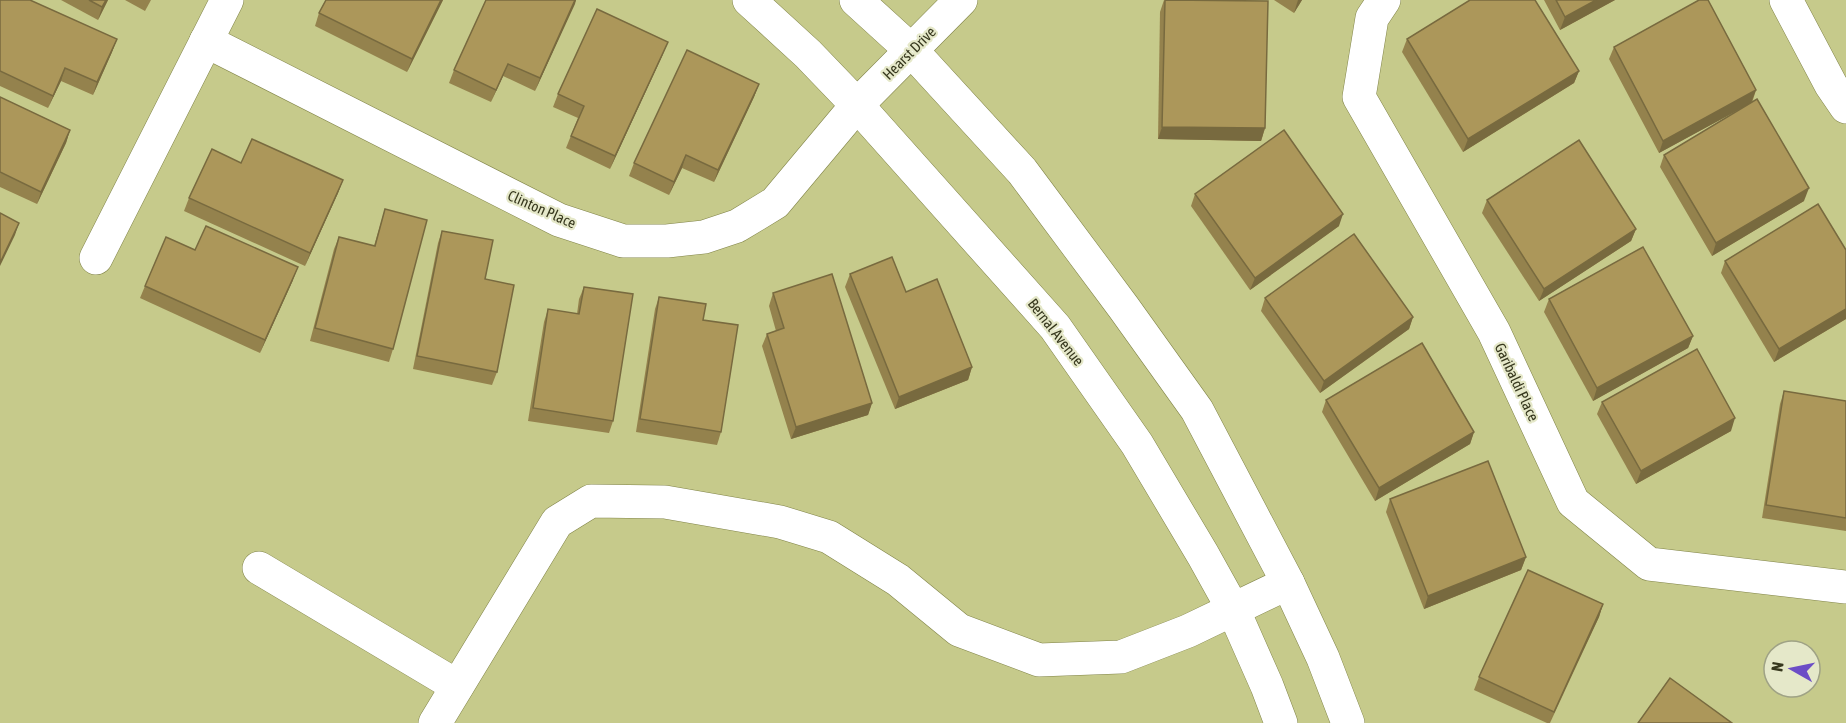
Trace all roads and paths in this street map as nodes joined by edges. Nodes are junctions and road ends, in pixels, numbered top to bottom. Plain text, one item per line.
1 (227, 0) edge
2 (748, 0) edge
3 (856, 0) edge
4 (961, 0) edge
5 (1384, 0) edge
6 (1786, 0) edge
7 (206, 41) junction
8 (912, 51) junction
9 (857, 105) junction
10 (1846, 107) edge
11 (96, 258) dead end
12 (259, 568) dead end
13 (1288, 584) junction
14 (1846, 587) edge
15 (1233, 609) junction
16 (457, 687) junction
17 (435, 723) edge
18 (1281, 723) edge
19 (1348, 723) edge

1 - 7 street
2 - 9 street, Bernal Avenue
3 - 8 street
4 - 8 street, Hearst Drive
5 - 14 street, Garibaldi Place
6 - 10 street
7 - 9 street, Clinton Place
7 - 11 street
8 - 9 street, Hearst Drive
8 - 13 street
9 - 15 street, Bernal Avenue
12 - 16 street
13 - 15 street
13 - 19 street
15 - 16 street
15 - 18 street, Bernal Avenue
16 - 17 street

